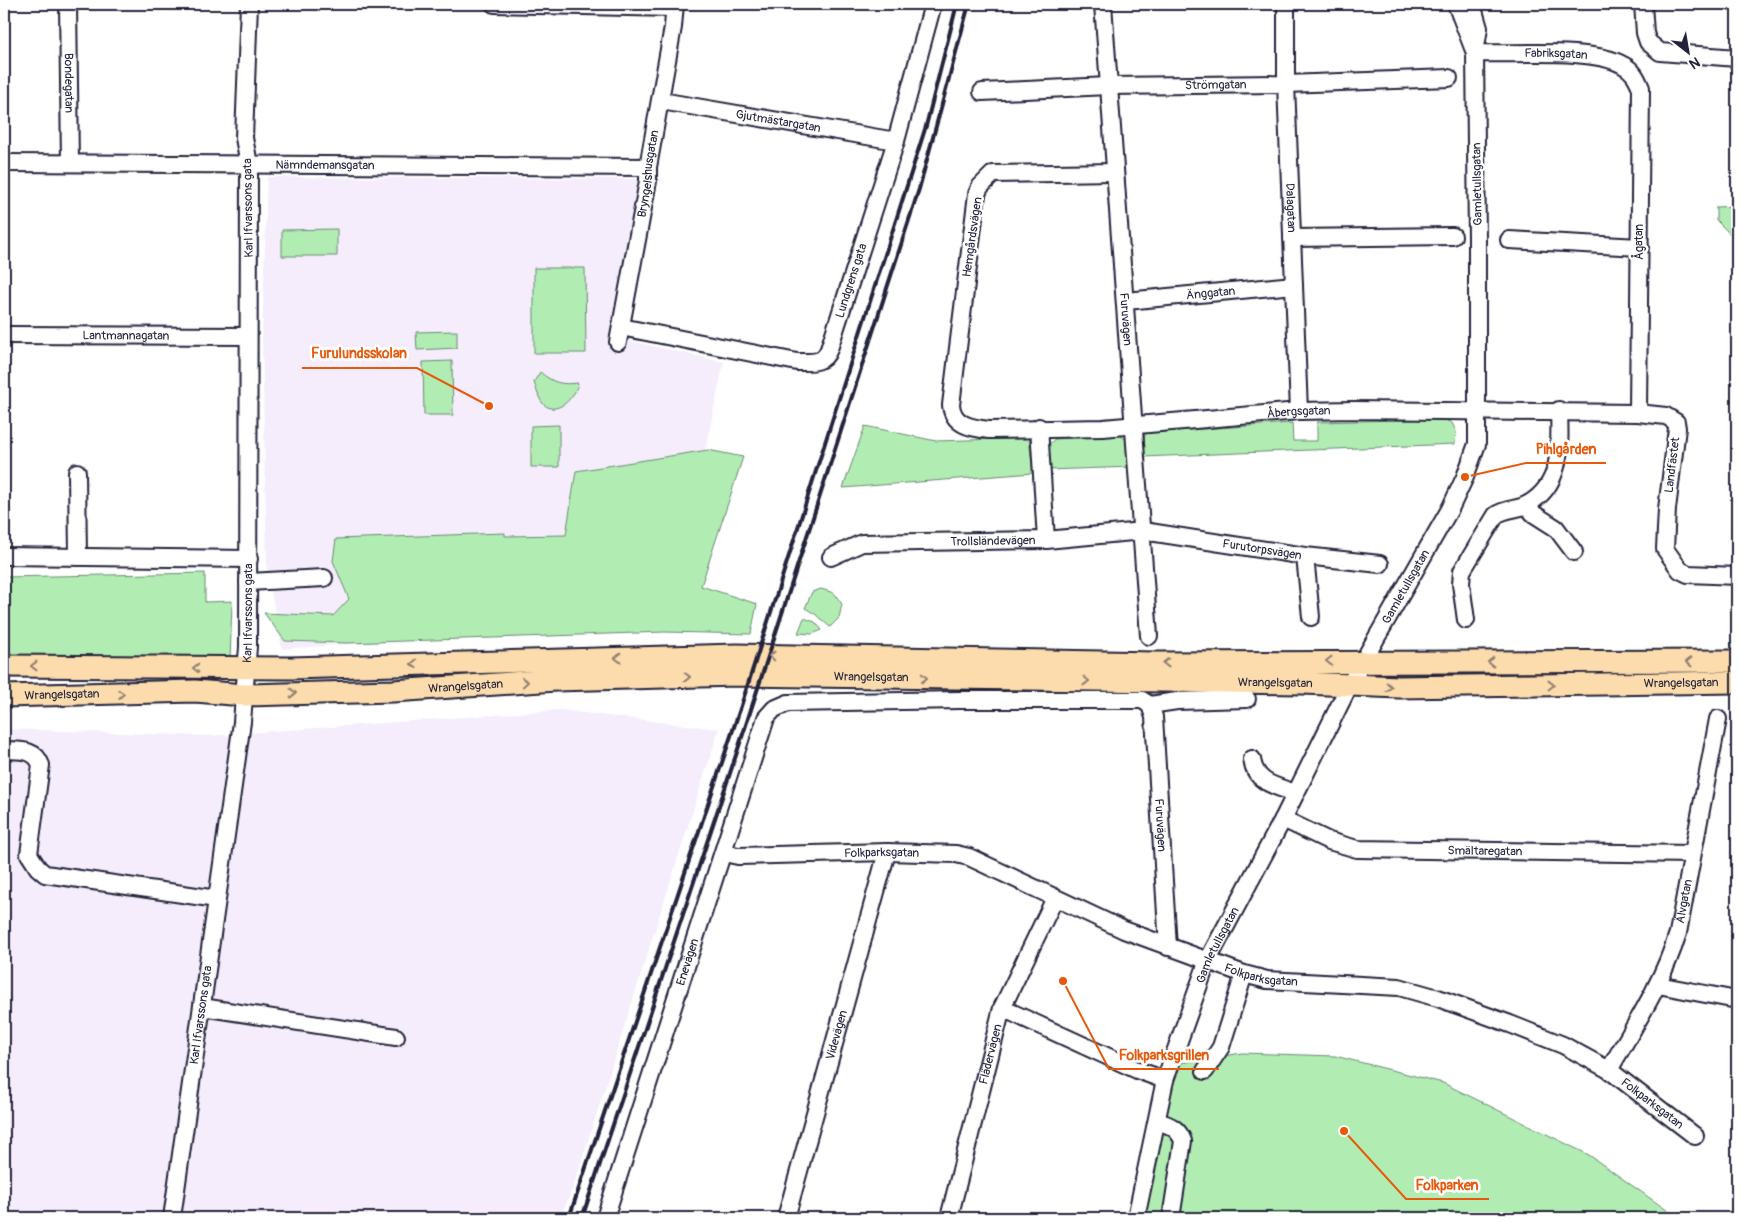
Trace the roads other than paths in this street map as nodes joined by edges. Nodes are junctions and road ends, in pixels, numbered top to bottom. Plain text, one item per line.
1 (68, 4) edge
2 (249, 4) edge
3 (494, 4) edge
4 (933, 4) edge
5 (1103, 4) edge
6 (1286, 4) edge
7 (1456, 4) edge
8 (1472, 4) edge
9 (1643, 4) edge
10 (675, 6) edge
11 (1475, 53) junction
12 (1737, 58) edge
13 (1633, 72) joint
14 (1449, 78) dead end
15 (1286, 84) junction
16 (1108, 86) junction
17 (982, 92) dead end
18 (661, 101) junction
19 (896, 141) junction
20 (4, 163) edge
21 (70, 163) junction
22 (249, 164) junction
23 (648, 167) junction
24 (1114, 172) junction
25 (1454, 236) dead end
26 (1292, 238) junction
27 (1509, 240) dead end
28 (1640, 247) junction
29 (1294, 286) junction
30 (1126, 300) junction
31 (4, 334) edge
32 (620, 334) joint
33 (248, 336) junction
34 (1477, 410) junction
35 (1559, 410) junction
36 (1299, 411) junction
37 (1638, 413) junction
38 (961, 423) joint
39 (1134, 424) junction
40 (1039, 427) junction
41 (77, 472) dead end
42 (1526, 505) junction
43 (1142, 531) junction
44 (1046, 540) junction
45 (1574, 552) dead end
46 (4, 556) edge
47 (1304, 556) junction
48 (78, 557) junction
49 (831, 557) dead end
50 (249, 559) junction
51 (1380, 564) dead end
52 (1737, 576) edge
53 (324, 578) dead end
54 (248, 582) junction
55 (1311, 617) dead end
56 (1466, 620) dead end
57 (1149, 636) dead end
58 (1737, 661) edge
59 (1364, 662) junction
60 (4, 666) edge
61 (245, 668) junction
62 (1737, 682) edge
63 (1350, 684) junction
64 (244, 695) junction
65 (4, 696) edge
66 (1247, 699) dead end
67 (1150, 705) junction
68 (774, 709) joint
69 (1718, 719) dead end
70 (4, 750) edge
71 (1252, 759) dead end
72 (1296, 793) junction
73 (1283, 819) junction
74 (887, 852) junction
75 (724, 853) junction
76 (1692, 854) junction
77 (1055, 898) junction
78 (216, 899) junction
79 (1168, 947) junction
80 (1208, 960) junction
81 (1244, 974) junction
82 (1658, 985) junction
83 (1737, 1000) edge
84 (202, 1007) junction
85 (1002, 1008) junction
86 (396, 1037) dead end
87 (1609, 1070) junction
88 (1205, 1071) dead end
89 (1165, 1080) junction
90 (1157, 1121) junction
91 (1695, 1136) dead end
92 (172, 1218) edge
93 (605, 1218) edge
94 (786, 1218) edge
95 (949, 1218) edge
96 (1136, 1218) edge
97 (1171, 1218) edge

1 - 21 street, Bondegatan
2 - 22 street, Karl Ifvarssons gata
3 - 10 street
4 - 19 street, Lundgrens gata
5 - 16 street, Furuvägen
6 - 15 street, Dalagatan
7 - 11 street, Gamletullsgatan
8 - 11 street, Gamletullsgatan
9 - 12 street
10 - 18 street, Bryngelshusgatan
11 - 13 street, Fabriksgatan
11 - 34 street, Gamletullsgatan
13 - 28 street, Ågatan
14 - 15 street, Strömgatan
15 - 16 street, Strömgatan
15 - 26 street, Dalagatan
16 - 17 street, Strömgatan
16 - 24 street, Furuvägen
18 - 19 street, Gjutmästargatan
18 - 23 street, Bryngelshusgatan
19 - 32 street, Lundgrens gata
20 - 21 street, Nämndemansgatan
21 - 22 street, Nämndemansgatan
22 - 23 street, Nämndemansgatan
22 - 33 street, Karl Ifvarssons gata
23 - 32 street, Bryngelshusgatan
24 - 30 street, Furuvägen
24 - 38 street, Hemgårdsvägen
25 - 26 street
26 - 29 street, Dalagatan
27 - 28 street
28 - 37 street, Ågatan
29 - 30 street, Änggatan
29 - 36 street, Dalagatan
30 - 39 street, Furuvägen
31 - 33 street, Lantmannagatan
33 - 50 street, Karl Ifvarssons gata
34 - 35 street, Åbergsgatan
34 - 36 street, Åbergsgatan
34 - 59 street, Gamletullsgatan
35 - 37 street, Åbergsgatan
35 - 42 street
36 - 39 street, Åbergsgatan
37 - 52 street, Landfästet
38 - 40 street, Åbergsgatan
39 - 40 street, Åbergsgatan
39 - 43 street, Furuvägen
40 - 44 street, Trollsländevägen
41 - 48 street
42 - 45 street
42 - 56 street
43 - 44 street, Furutorpsvägen
43 - 47 street, Furutorpsvägen
43 - 57 street, Furuvägen
44 - 49 street, Trollsländevägen
46 - 48 street
47 - 51 street, Furutorpsvägen
47 - 55 street
48 - 50 street
50 - 54 street, Karl Ifvarssons gata
53 - 54 street
54 - 61 street, Karl Ifvarssons gata
58 -> 59 main road, Wrangelsgatan
59 -> 61 main road, Wrangelsgatan
59 - 63 street, Gamletullsgatan
61 -> 60 main road, Wrangelsgatan
61 - 64 street, Karl Ifvarssons gata
63 -> 62 main road, Wrangelsgatan
64 -> 63 main road, Wrangelsgatan
63 - 72 street, Gamletullsgatan
65 -> 64 main road, Wrangelsgatan
64 - 78 street, Karl Ifvarssons gata
66 - 67 street
67 - 68 street, Wrangelsgatan
67 - 79 street, Furuvägen
68 - 75 street, Enevägen
69 - 76 street, Älvgatan
70 - 78 street
71 - 72 street
72 - 73 street, Gamletullsgatan
73 - 76 street, Smältaregatan
73 - 80 street, Gamletullsgatan
74 - 75 street, Folkparksgatan
74 - 77 street, Folkparksgatan
74 - 94 street, Videvägen
75 - 93 street, Enevägen
76 - 82 street, Älvgatan
77 - 79 street, Folkparksgatan
77 - 85 street, Flädervägen
78 - 84 street, Karl Ifvarssons gata
79 - 80 street, Folkparksgatan
80 - 81 street, Folkparksgatan
80 - 89 street, Gamletullsgatan
81 - 87 street, Folkparksgatan
81 - 88 street
82 - 83 street
82 - 87 street, Älvgatan
84 - 86 street
84 - 92 street, Karl Ifvarssons gata
85 - 89 street
85 - 95 street, Flädervägen
87 - 91 street, Folkparksgatan
89 - 90 street
90 - 96 street
90 - 97 street

